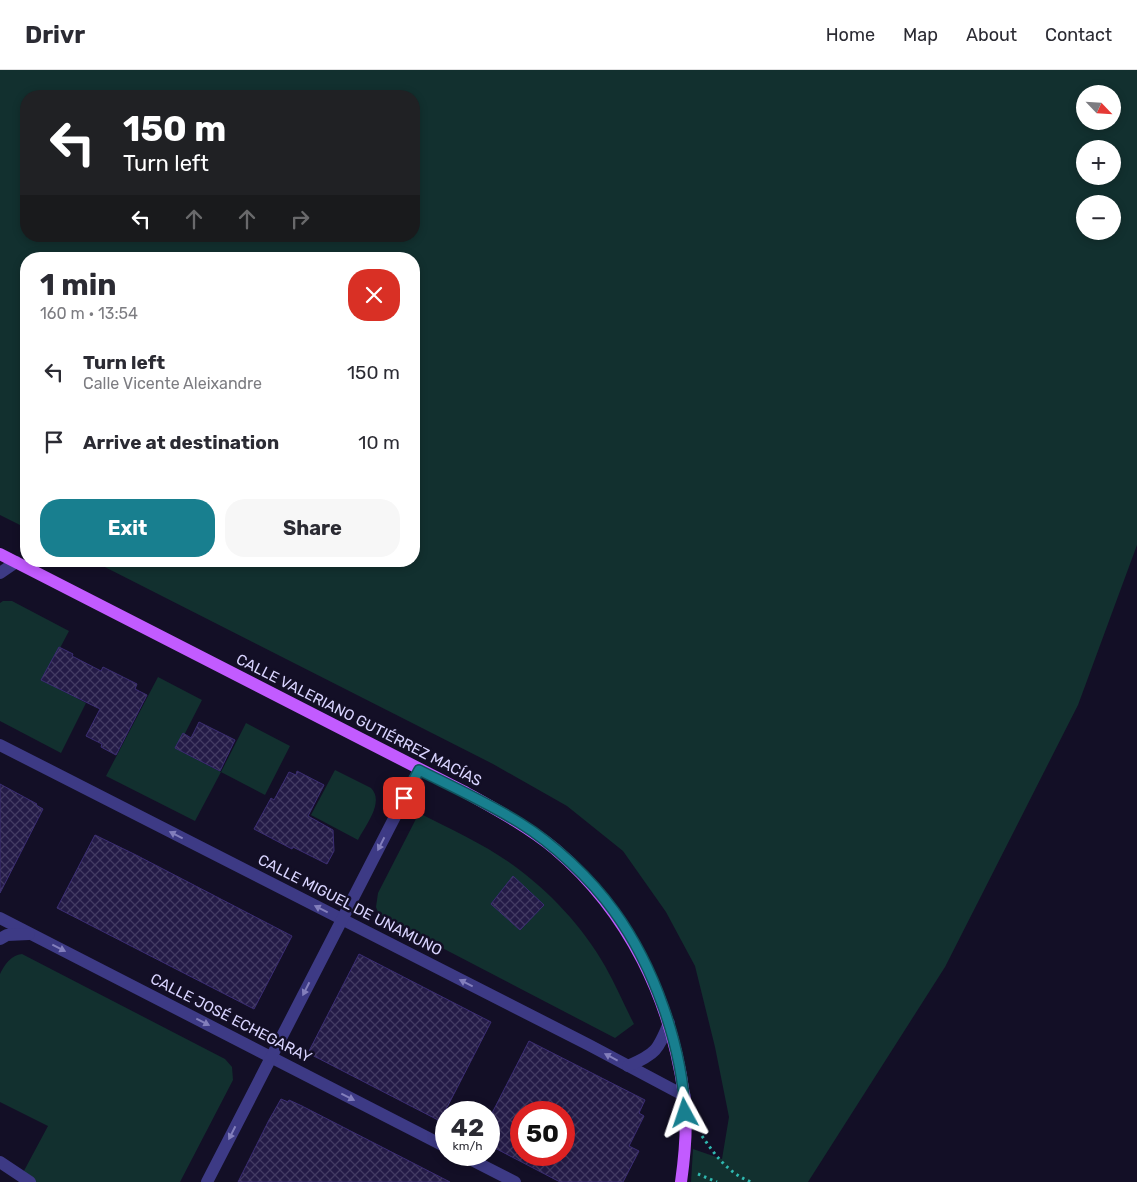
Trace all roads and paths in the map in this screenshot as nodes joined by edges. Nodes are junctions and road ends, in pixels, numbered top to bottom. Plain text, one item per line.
1 (0, 554) edge
2 (16, 562) junction
3 (20, 564) edge
4 (26, 567) edge
5 (0, 573) edge
6 (0, 745) edge
7 (419, 770) junction
8 (0, 918) edge
9 (342, 920) junction
10 (31, 934) junction
11 (0, 939) edge
12 (669, 1023) junction
13 (271, 1057) junction
14 (628, 1066) junction
15 (685, 1096) junction
16 (695, 1131) dead end
17 (435, 1141) edge
18 (0, 1162) edge
19 (484, 1166) edge
20 (30, 1182) edge
21 (207, 1182) edge
22 (515, 1182) edge
23 (682, 1182) edge
24 (751, 1182) edge

1 - 2 main road, CALLE VALERIANO GUTIÉRREZ MACÍAS
2 - 3 main road, CALLE VALERIANO GUTIÉRREZ MACÍAS
2 - 5 street
4 - 7 main road, CALLE VALERIANO GUTIÉRREZ MACÍAS
9 -> 6 street, CALLE MIGUEL DE UNAMUNO
7 -> 9 street
7 - 12 main road, CALLE VALERIANO GUTIÉRREZ MACÍAS
8 - 10 street, CALLE JOSÉ ECHEGARAY
9 -> 13 street
14 -> 9 street, CALLE MIGUEL DE UNAMUNO
10 - 11 street
10 -> 13 street, CALLE JOSÉ ECHEGARAY
12 - 14 street
12 - 15 main road, CALLE VALERIANO GUTIÉRREZ MACÍAS
13 -> 17 street, CALLE JOSÉ ECHEGARAY
13 -> 21 street
14 - 15 street, CALLE MIGUEL DE UNAMUNO
15 - 23 main road, CALLE VALERIANO GUTIÉRREZ MACÍAS
16 - 24 path
18 - 20 street
19 - 22 street

